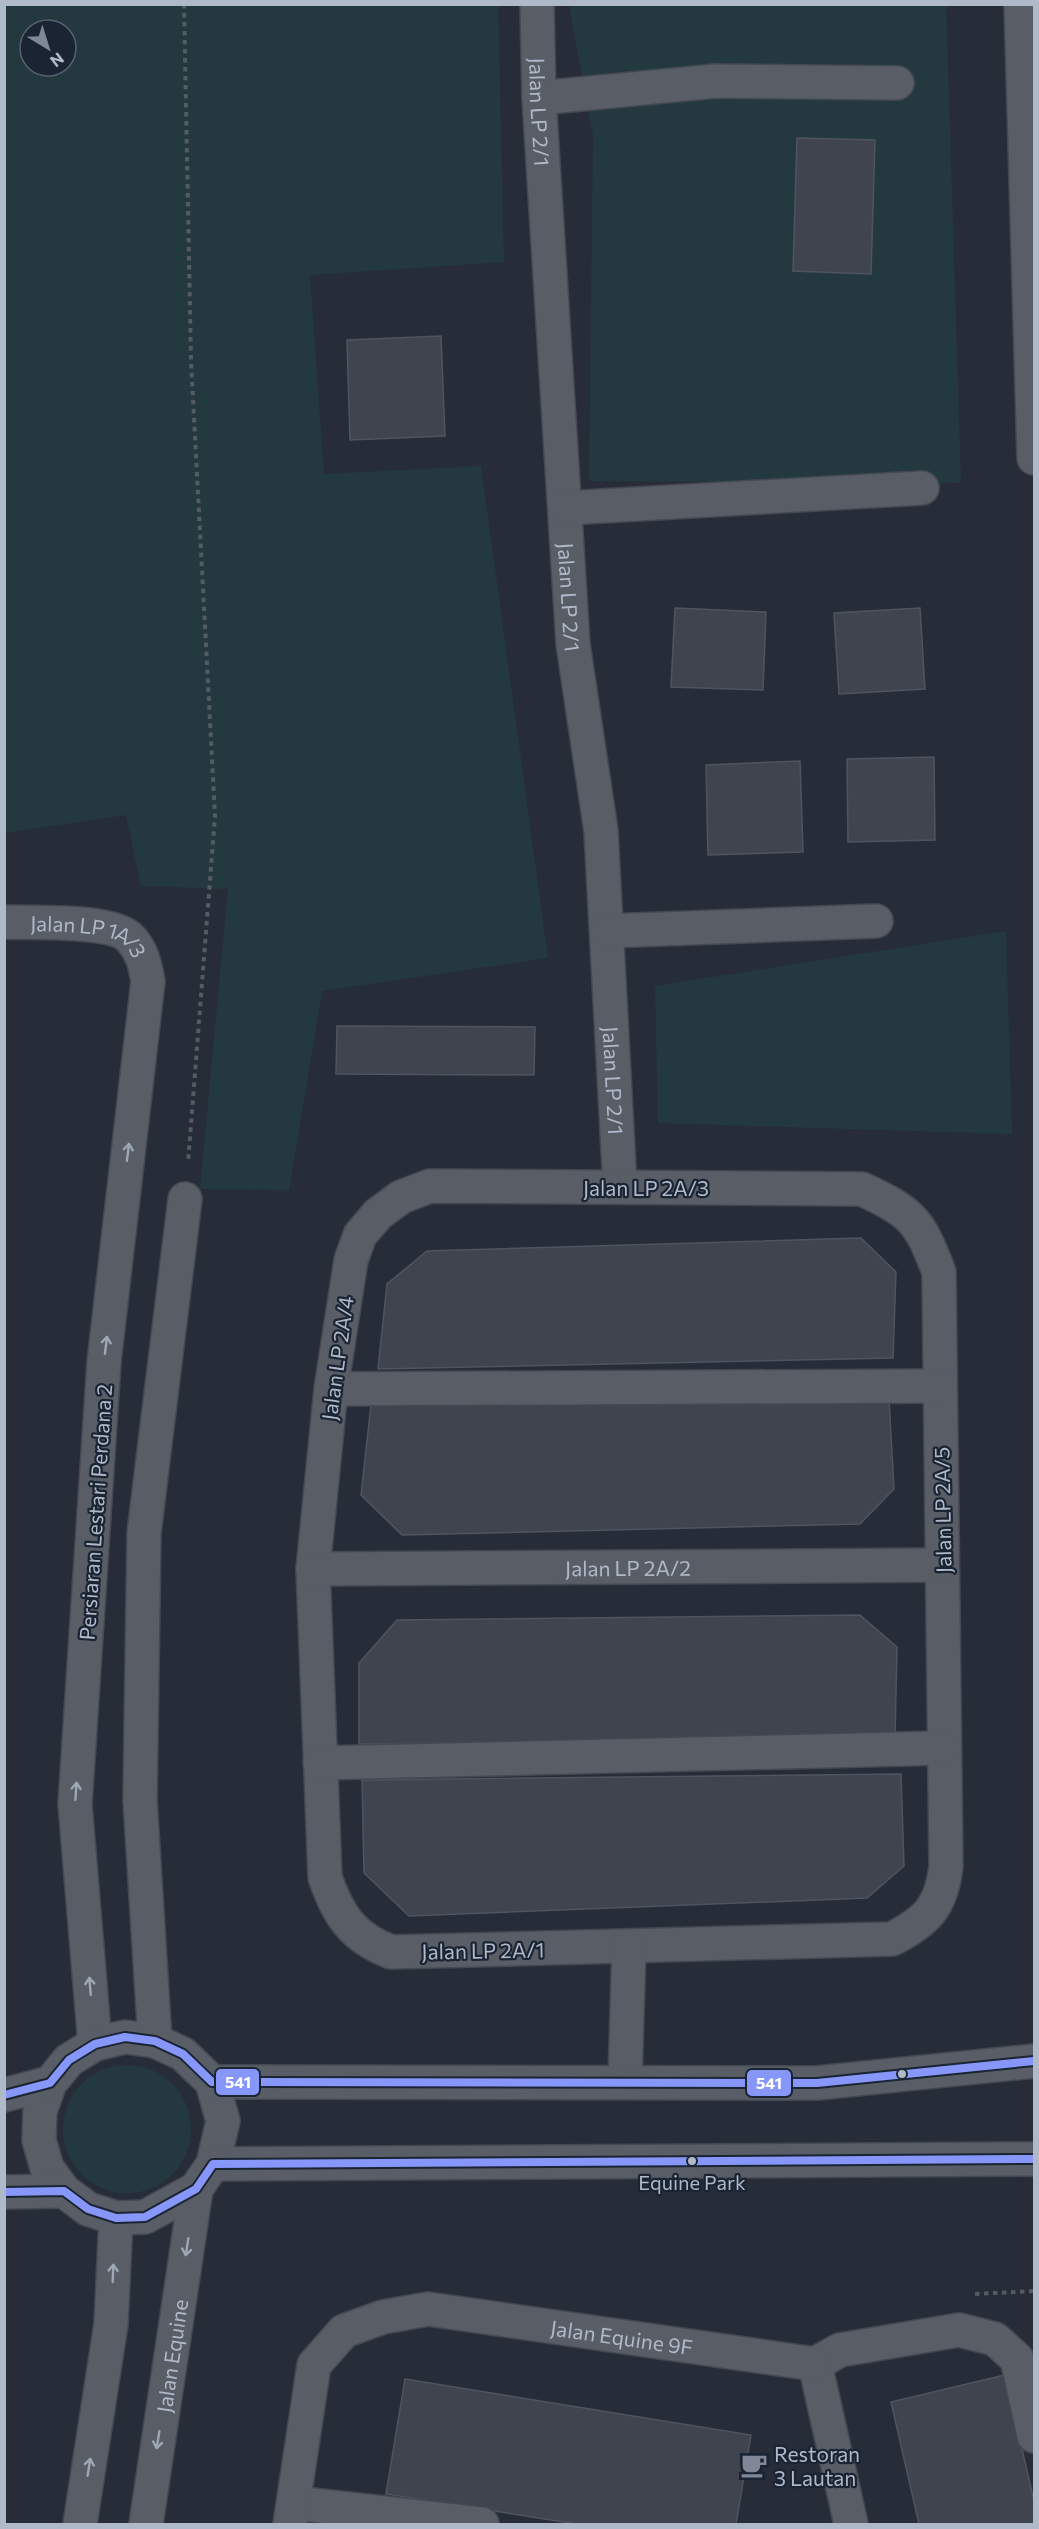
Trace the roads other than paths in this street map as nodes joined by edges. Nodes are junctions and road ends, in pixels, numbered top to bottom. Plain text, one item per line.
1 (537, 4) edge
2 (1021, 4) edge
3 (897, 83) dead end
4 (539, 98) junction
5 (1035, 458) edge
6 (922, 488) dead end
7 (566, 508) junction
8 (876, 921) dead end
9 (4, 922) edge
10 (607, 931) junction
11 (148, 981) joint
12 (430, 1186) joint
13 (620, 1187) junction
14 (862, 1189) joint
15 (185, 1199) road end
16 (940, 1386) junction
17 (331, 1389) junction
18 (942, 1564) junction
19 (313, 1569) junction
20 (944, 1748) junction
21 (320, 1763) junction
22 (946, 1867) joint
23 (628, 1946) junction
24 (155, 2041) junction
25 (95, 2044) junction
26 (1035, 2061) edge
27 (625, 2081) junction
28 (212, 2082) junction
29 (50, 2083) junction
30 (4, 2095) edge
31 (1025, 2165) edge
32 (204, 2177) junction
33 (4, 2192) edge
34 (64, 2192) junction
35 (116, 2218) junction
36 (815, 2364) junction
37 (1035, 2436) edge
38 (292, 2514) edge
39 (80, 2524) edge
40 (146, 2524) edge
41 (482, 2524) edge
42 (851, 2524) edge

1 - 4 street, Jalan LP 2/1
2 - 5 street
3 - 4 street
4 - 7 street, Jalan LP 2/1
6 - 7 street
7 - 10 street, Jalan LP 2/1
8 - 10 street
9 - 11 street, Jalan LP 1A/3
10 - 13 street, Jalan LP 2/1
25 -> 11 street, Persiaran Lestari Perdana 2
12 - 13 street, Jalan LP 2A/3
12 - 17 street, Jalan LP 2A/4
13 - 14 street, Jalan LP 2A/3
14 - 16 street, Jalan LP 2A/5
15 - 24 street
16 - 17 street
16 - 18 street, Jalan LP 2A/5
17 - 19 street, Jalan LP 2A/4
18 - 19 street, Jalan LP 2A/2
18 - 20 street, Jalan LP 2A/5
19 - 21 street, Jalan LP 2A/1
20 - 21 street
20 - 22 street, Jalan LP 2A/5
21 - 23 street, Jalan LP 2A/1
22 - 23 street, Jalan LP 2A/1
23 - 27 street
24 - 25 street
24 - 28 street
25 - 29 street
26 - 27 street
27 - 28 street
28 - 32 street
29 - 30 street
29 - 34 street
31 - 32 street
32 - 35 street
32 -> 40 street, Jalan Equine
33 - 34 street
34 - 35 street
39 -> 35 street
36 - 37 street
36 - 38 street, Jalan Equine 9F
36 - 42 street
38 - 41 street

